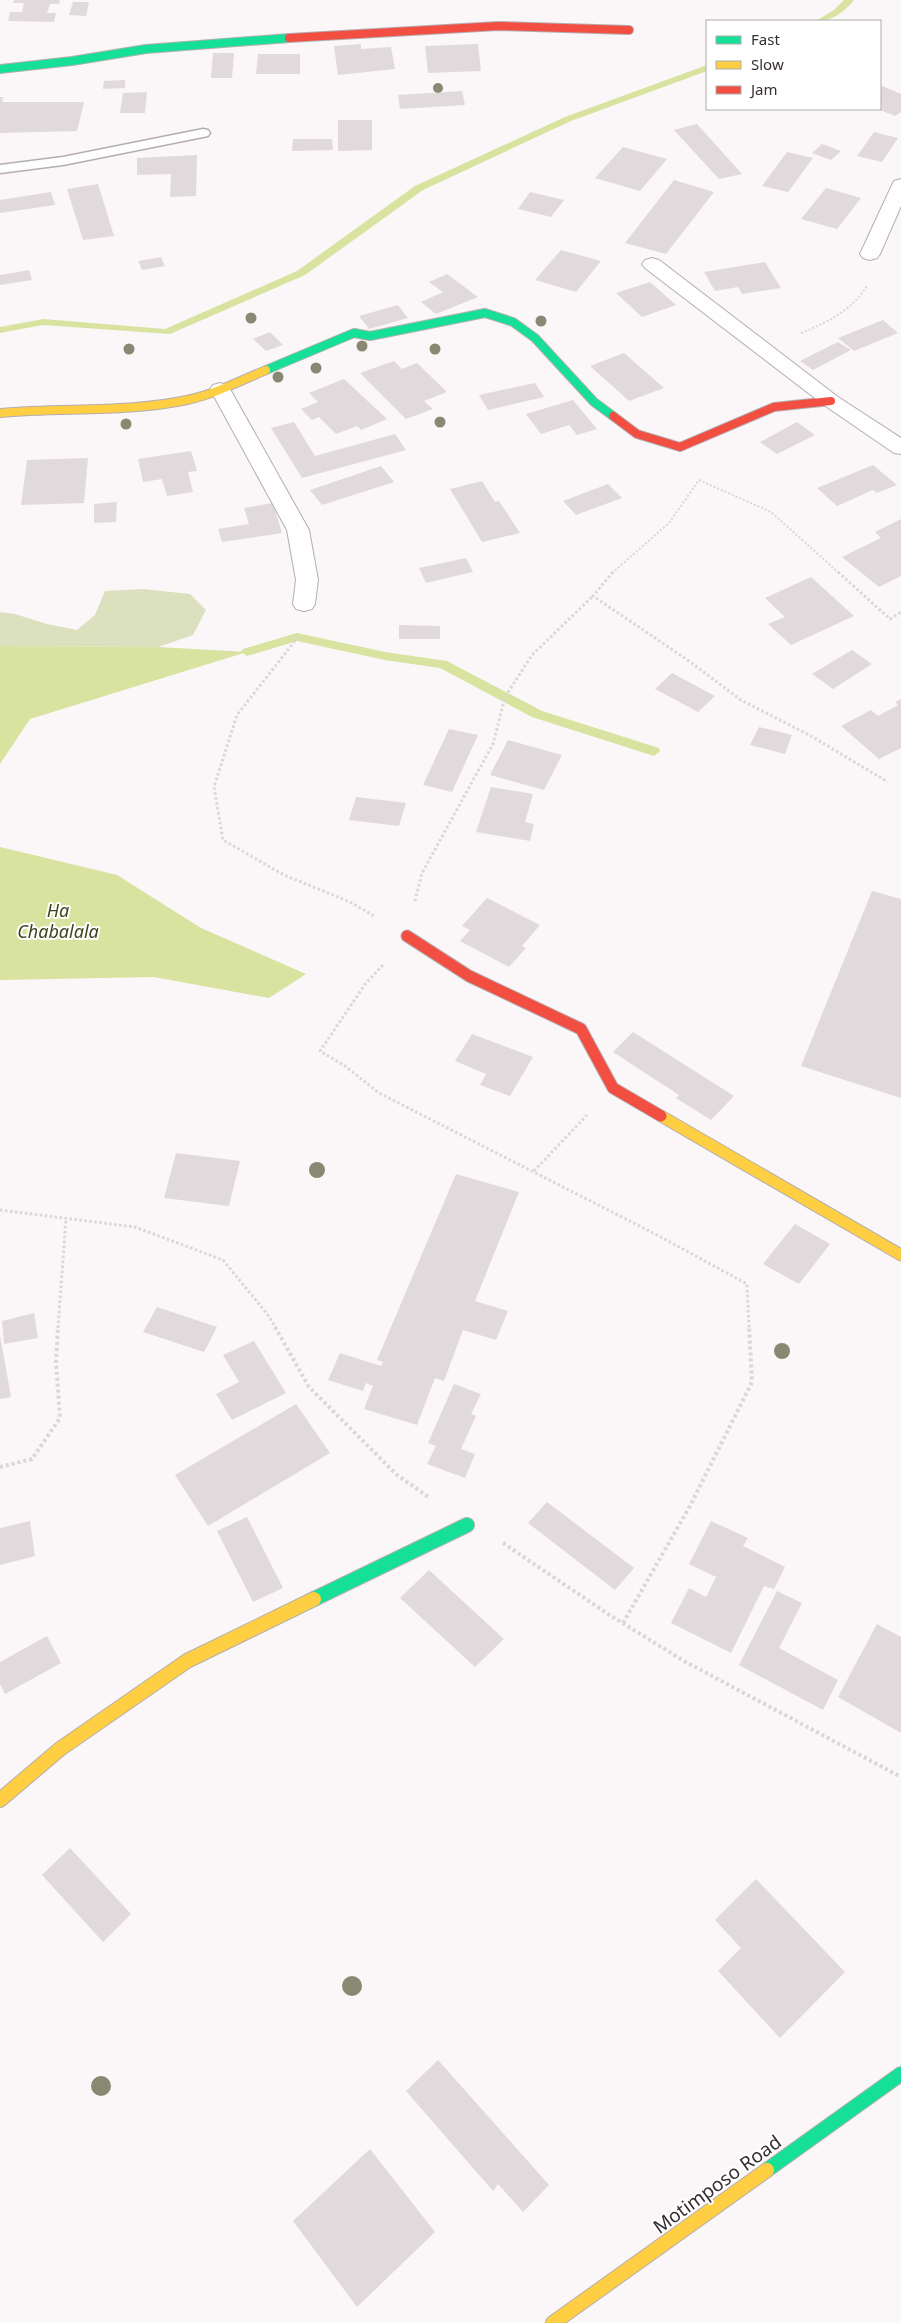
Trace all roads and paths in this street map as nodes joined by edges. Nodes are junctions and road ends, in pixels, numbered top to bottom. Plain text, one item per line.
1 (629, 30) dead end
2 (0, 69) edge
3 (203, 133) dead end
4 (0, 169) edge
5 (901, 185) edge
6 (870, 254) joint
7 (652, 264) dead end
8 (764, 350) junction
9 (220, 389) junction
10 (831, 401) junction
11 (0, 413) edge
12 (680, 447) junction
13 (901, 448) edge
14 (699, 480) junction
15 (593, 596) junction
16 (304, 604) joint
17 (901, 612) edge
18 (888, 782) dead end
19 (407, 936) junction
20 (612, 1088) junction
21 (534, 1171) junction
22 (0, 1210) edge
23 (66, 1218) junction
24 (901, 1255) edge
25 (0, 1467) edge
26 (467, 1525) junction
27 (623, 1623) junction
28 (901, 1777) edge
29 (0, 1800) edge
30 (901, 2074) edge
31 (553, 2323) edge

1 - 2 street
3 - 4 lane
5 - 6 street
6 - 8 path
7 - 8 street
8 - 10 street
9 - 11 street
9 - 12 street
9 - 16 street
10 - 12 street
10 - 13 street
12 - 14 path
14 - 15 path
14 - 17 path
15 - 18 path
15 - 19 path
16 - 19 path
19 - 20 street
19 - 21 path
20 - 21 path
20 - 24 street
21 - 27 path
22 - 23 path
23 - 25 path
23 - 26 path
26 - 27 path
26 - 29 street
27 - 28 path
30 - 31 street, Motimposo Road

